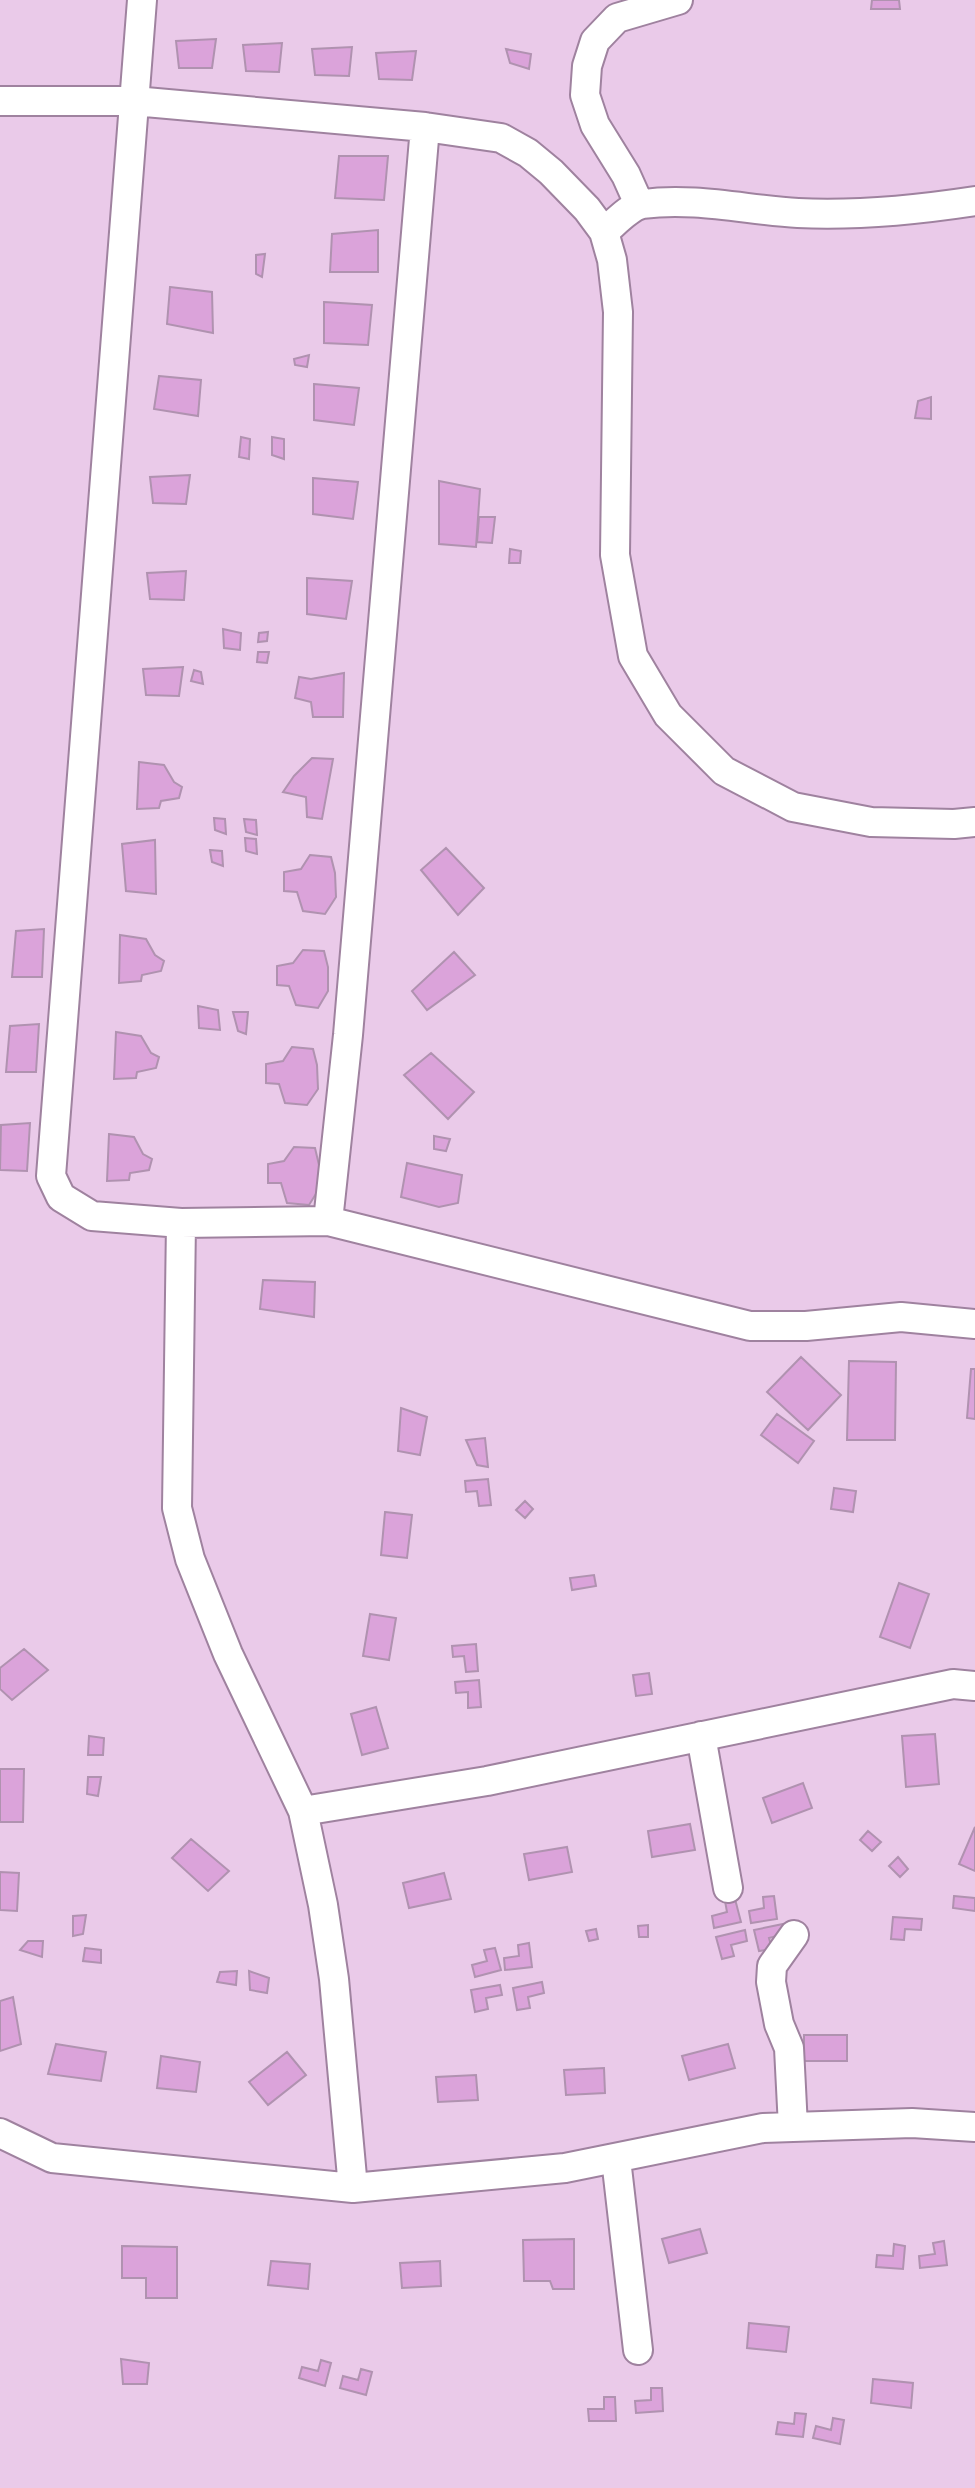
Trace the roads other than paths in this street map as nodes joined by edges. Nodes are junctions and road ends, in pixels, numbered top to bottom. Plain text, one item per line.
1 (142, 0) edge
2 (678, 0) edge
3 (134, 101) junction
4 (0, 102) edge
5 (425, 128) junction
6 (975, 201) edge
7 (639, 204) junction
8 (604, 232) junction
9 (975, 822) edge
10 (328, 1221) junction
11 (181, 1223) junction
12 (975, 1324) edge
13 (975, 1686) edge
14 (701, 1736) junction
15 (303, 1811) junction
16 (728, 1888) dead end
17 (794, 1935) dead end
18 (793, 2127) junction
19 (975, 2127) edge
20 (0, 2133) edge
21 (616, 2159) junction
22 (353, 2188) junction
23 (638, 2350) dead end

1 - 3 street
2 - 7 street
3 - 4 street
3 - 5 street
3 - 11 street
5 - 8 street
5 - 10 street
6 - 7 street
7 - 8 street
8 - 9 street
10 - 11 street
10 - 12 street
11 - 15 street
13 - 14 street
14 - 15 street
14 - 16 street
15 - 22 street
17 - 18 street
18 - 19 street
18 - 21 street
20 - 22 street
21 - 22 street
21 - 23 street

